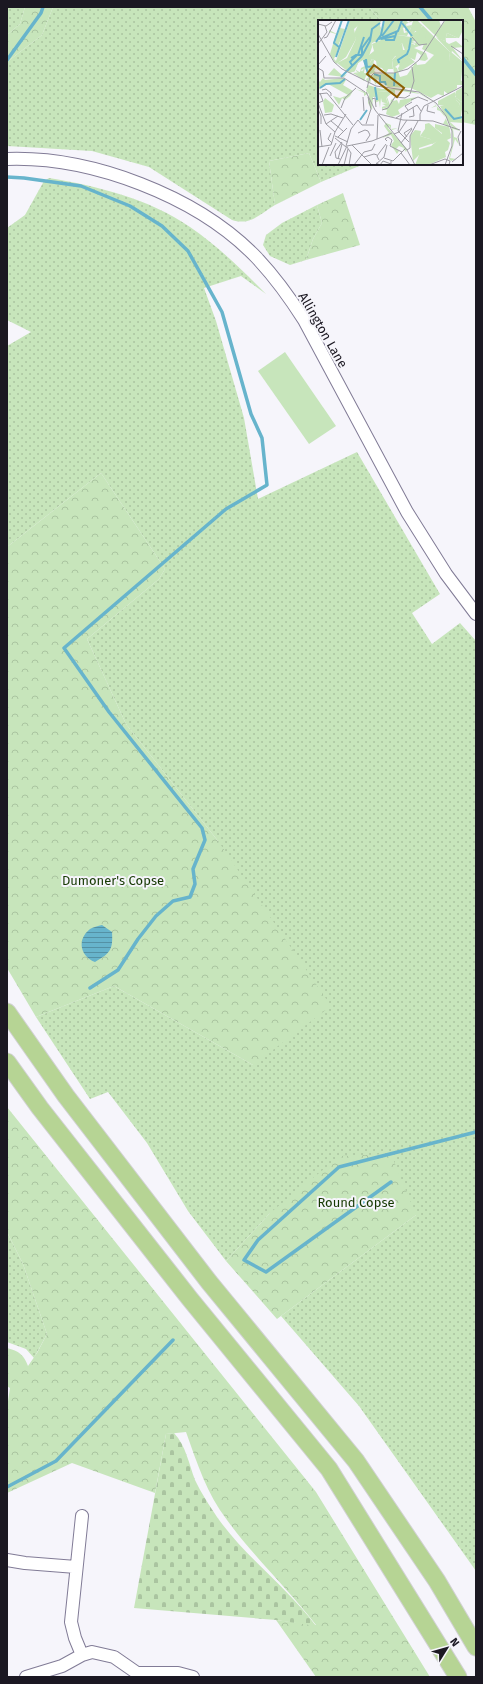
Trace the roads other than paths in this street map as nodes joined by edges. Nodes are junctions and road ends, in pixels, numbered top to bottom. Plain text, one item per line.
1 (7, 159) edge
2 (476, 614) edge
3 (7, 1012) edge
4 (7, 1062) edge
5 (82, 1516) dead end
6 (7, 1560) edge
7 (76, 1567) junction
8 (476, 1647) edge
9 (82, 1655) junction
10 (26, 1677) edge
11 (193, 1677) edge
12 (458, 1677) edge

1 - 2 street, Allington Lane
3 - 8 highway
4 - 12 highway
5 - 7 street
6 - 7 street
7 - 9 street
9 - 10 street
9 - 11 street

